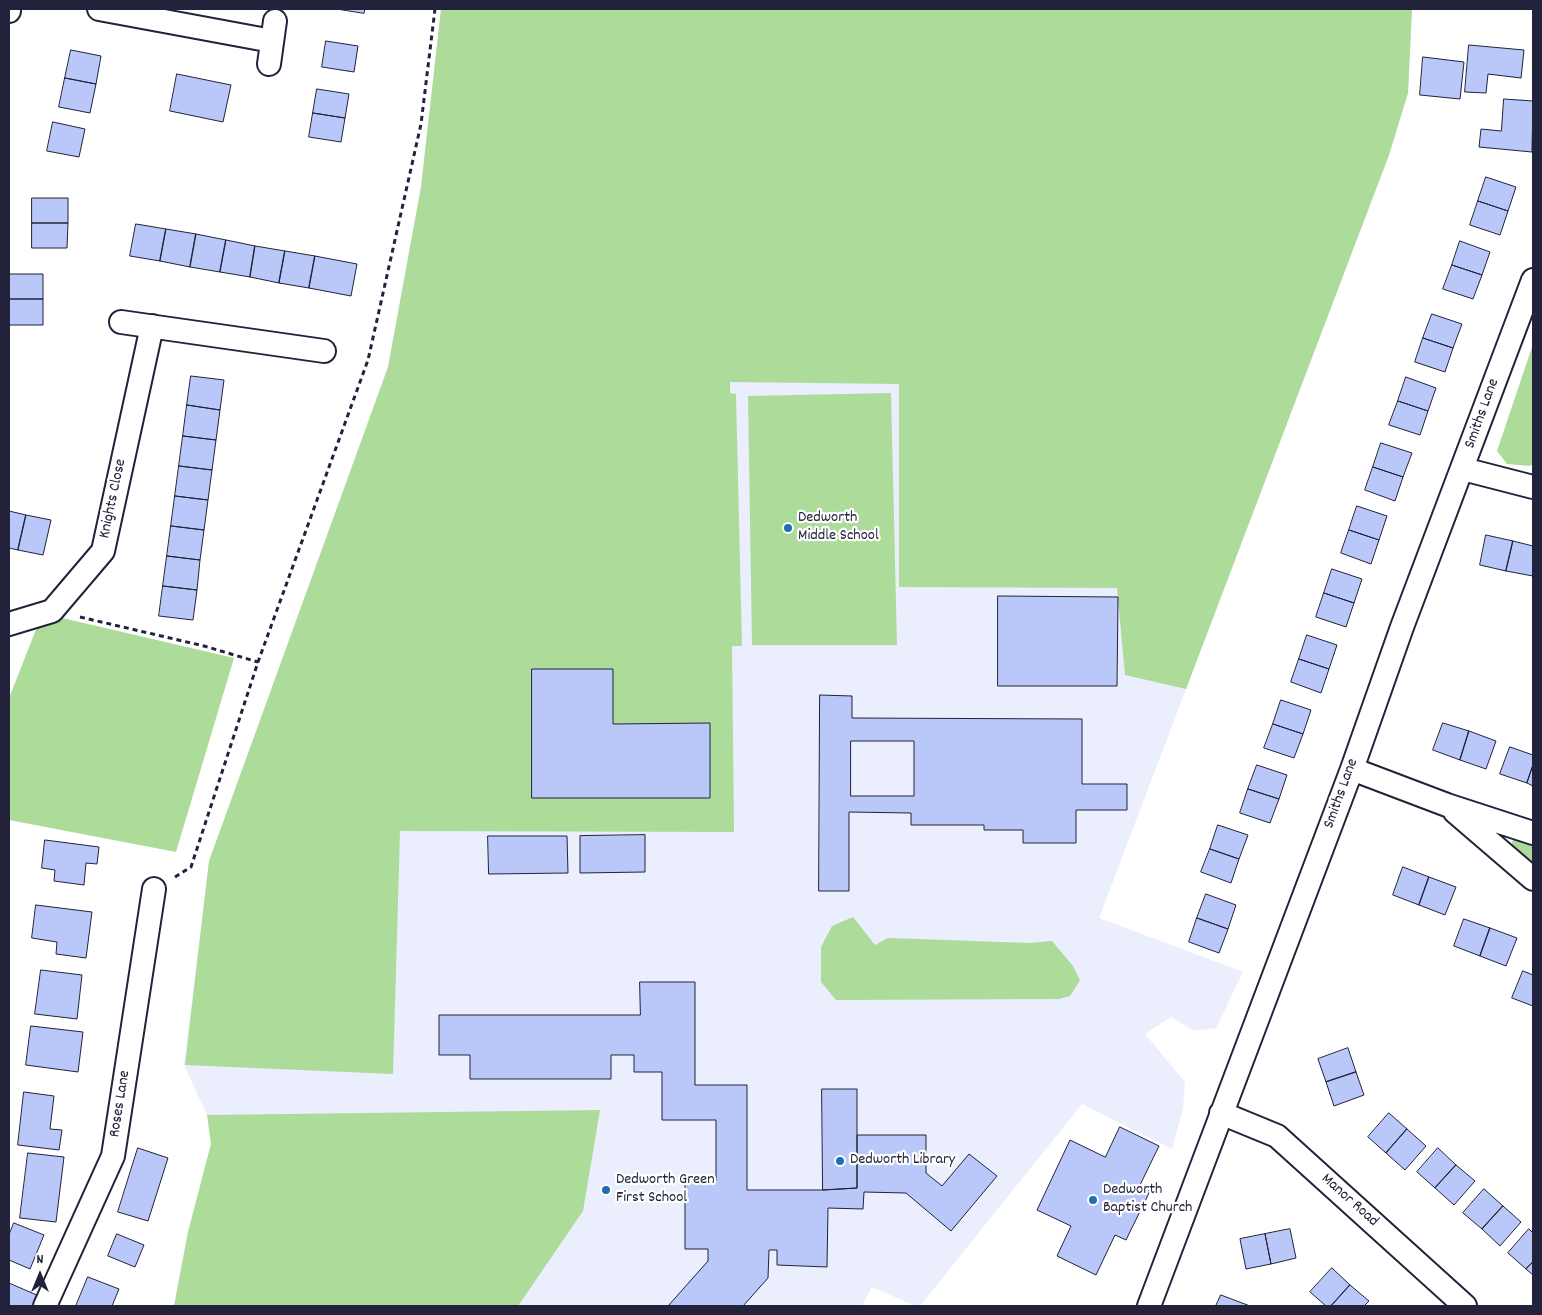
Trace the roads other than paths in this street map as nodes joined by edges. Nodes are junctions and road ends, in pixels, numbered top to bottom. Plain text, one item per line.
1 (99, 9) edge
2 (268, 64) dead end
3 (1533, 280) edge
4 (121, 322) dead end
5 (152, 326) junction
6 (324, 351) dead end
7 (1462, 469) junction
8 (1533, 487) edge
9 (9, 624) edge
10 (1352, 769) junction
11 (1447, 805) junction
12 (1533, 833) edge
13 (1533, 879) edge
14 (154, 889) road end
15 (1221, 1113) junction
16 (46, 1306) edge
17 (1150, 1306) edge
18 (1465, 1306) edge

1 - 2 street
3 - 7 street, Smiths Lane
4 - 5 street
5 - 6 street
5 - 9 street, Knights Close
7 - 8 street
7 - 10 street, Smiths Lane
10 - 11 street
10 - 15 street, Smiths Lane
11 - 12 street
11 - 13 street
14 - 16 street, Roses Lane
15 - 17 street, Smiths Lane
15 - 18 street, Manor Road

